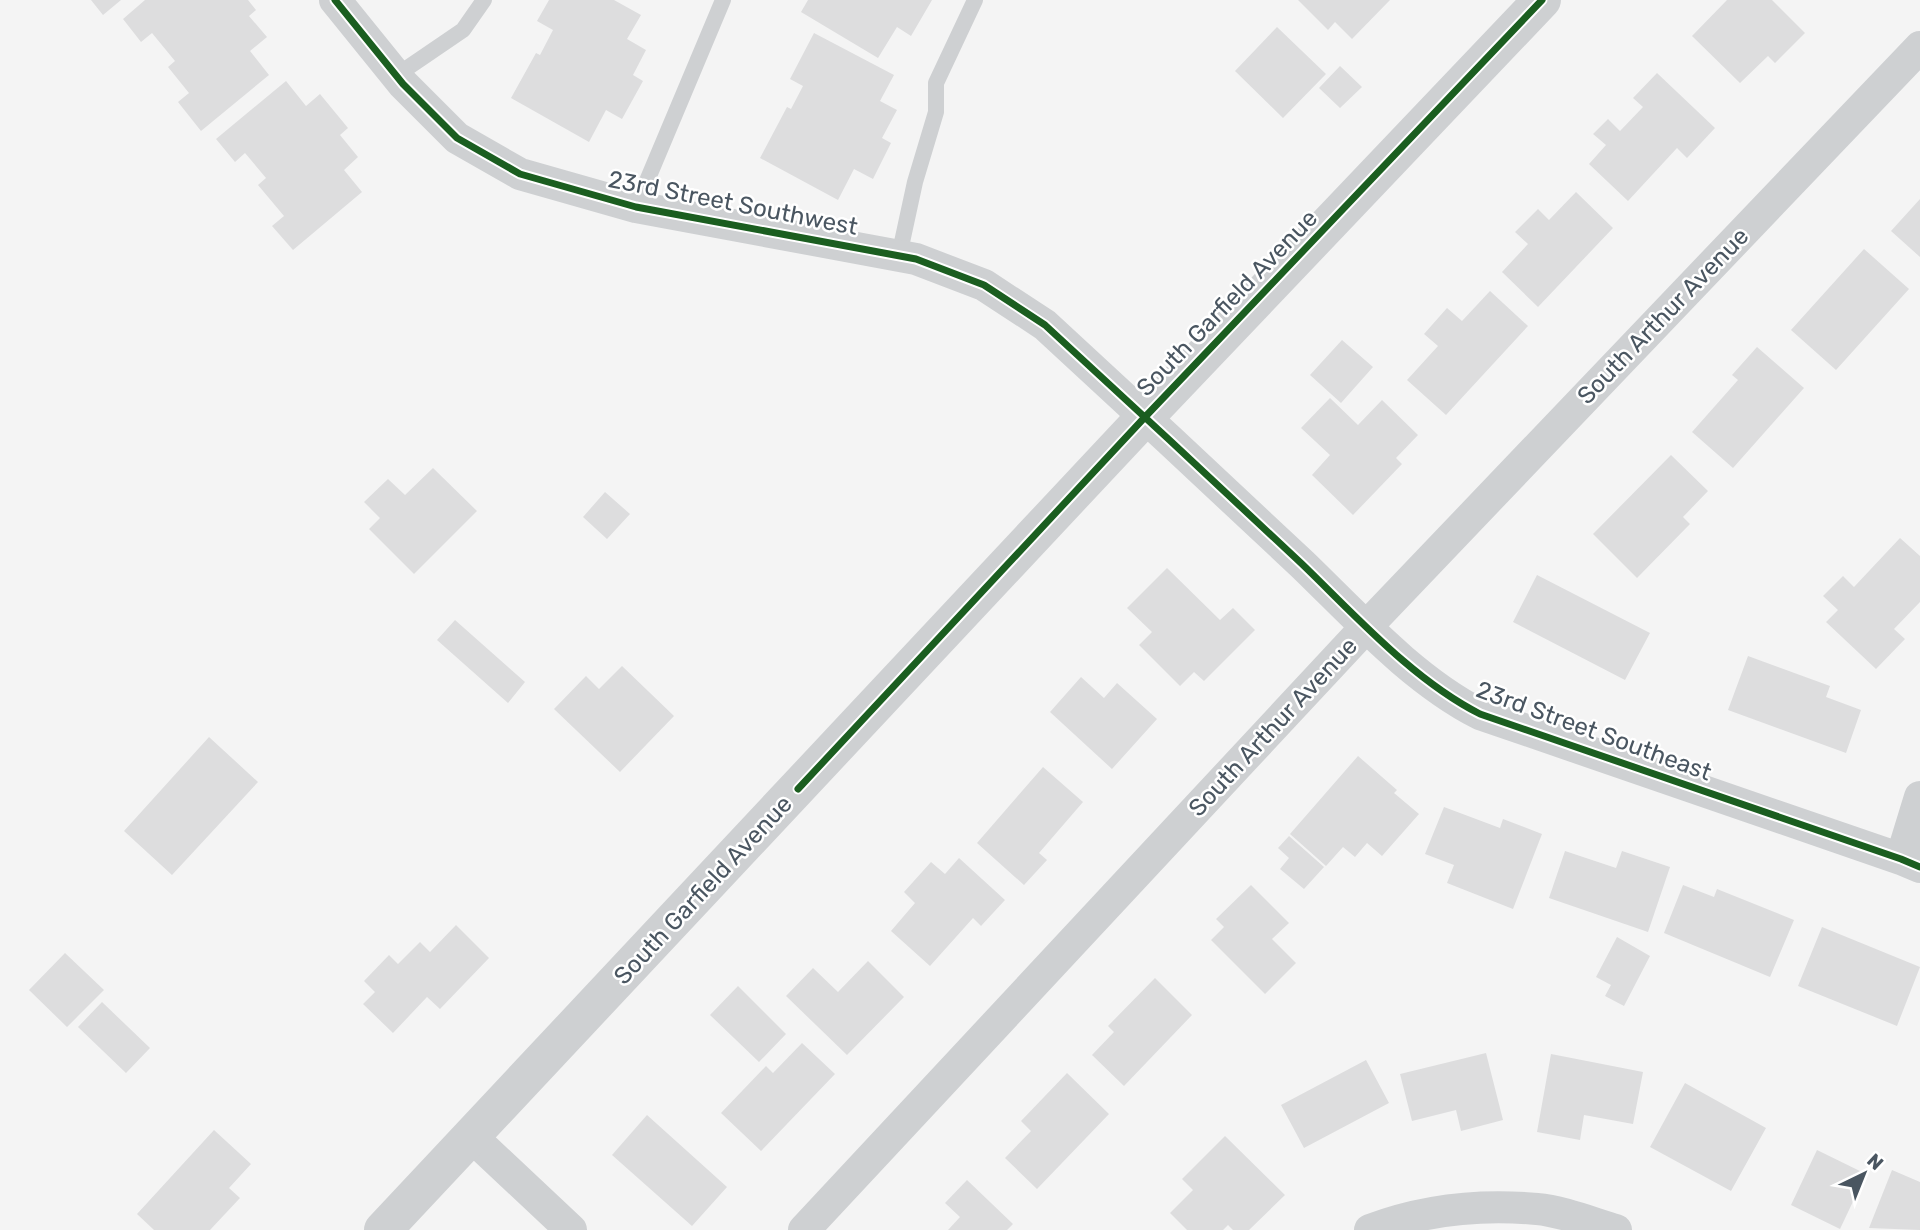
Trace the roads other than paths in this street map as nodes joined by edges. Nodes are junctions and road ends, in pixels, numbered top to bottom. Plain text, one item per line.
1 (335, 0) edge
2 (484, 0) edge
3 (723, 0) edge
4 (975, 0) edge
5 (1542, 0) edge
6 (1920, 47) edge
7 (397, 75) junction
8 (636, 206) junction
9 (899, 256) junction
10 (1145, 417) junction
11 (1367, 626) junction
12 (1920, 797) edge
13 (1911, 863) edge
14 (472, 1138) junction
15 (383, 1230) edge
16 (571, 1230) edge
17 (804, 1230) edge
18 (1370, 1230) edge
19 (1616, 1230) edge

1 - 7 street, 23rd Street Southwest
2 - 7 lane
3 - 8 lane
4 - 9 lane
5 - 10 street, South Garfield Avenue
6 - 11 street, South Arthur Avenue
7 - 8 street, 23rd Street Southwest
8 - 9 street, 23rd Street Southwest
9 - 10 street, 23rd Street Southwest
10 - 11 street, 23rd Street Southeast
10 - 14 street, South Garfield Avenue
11 - 13 street, 23rd Street Southeast
11 - 17 street, South Arthur Avenue
12 - 13 street
14 - 15 street, South Garfield Avenue
14 - 16 street
18 - 19 street

